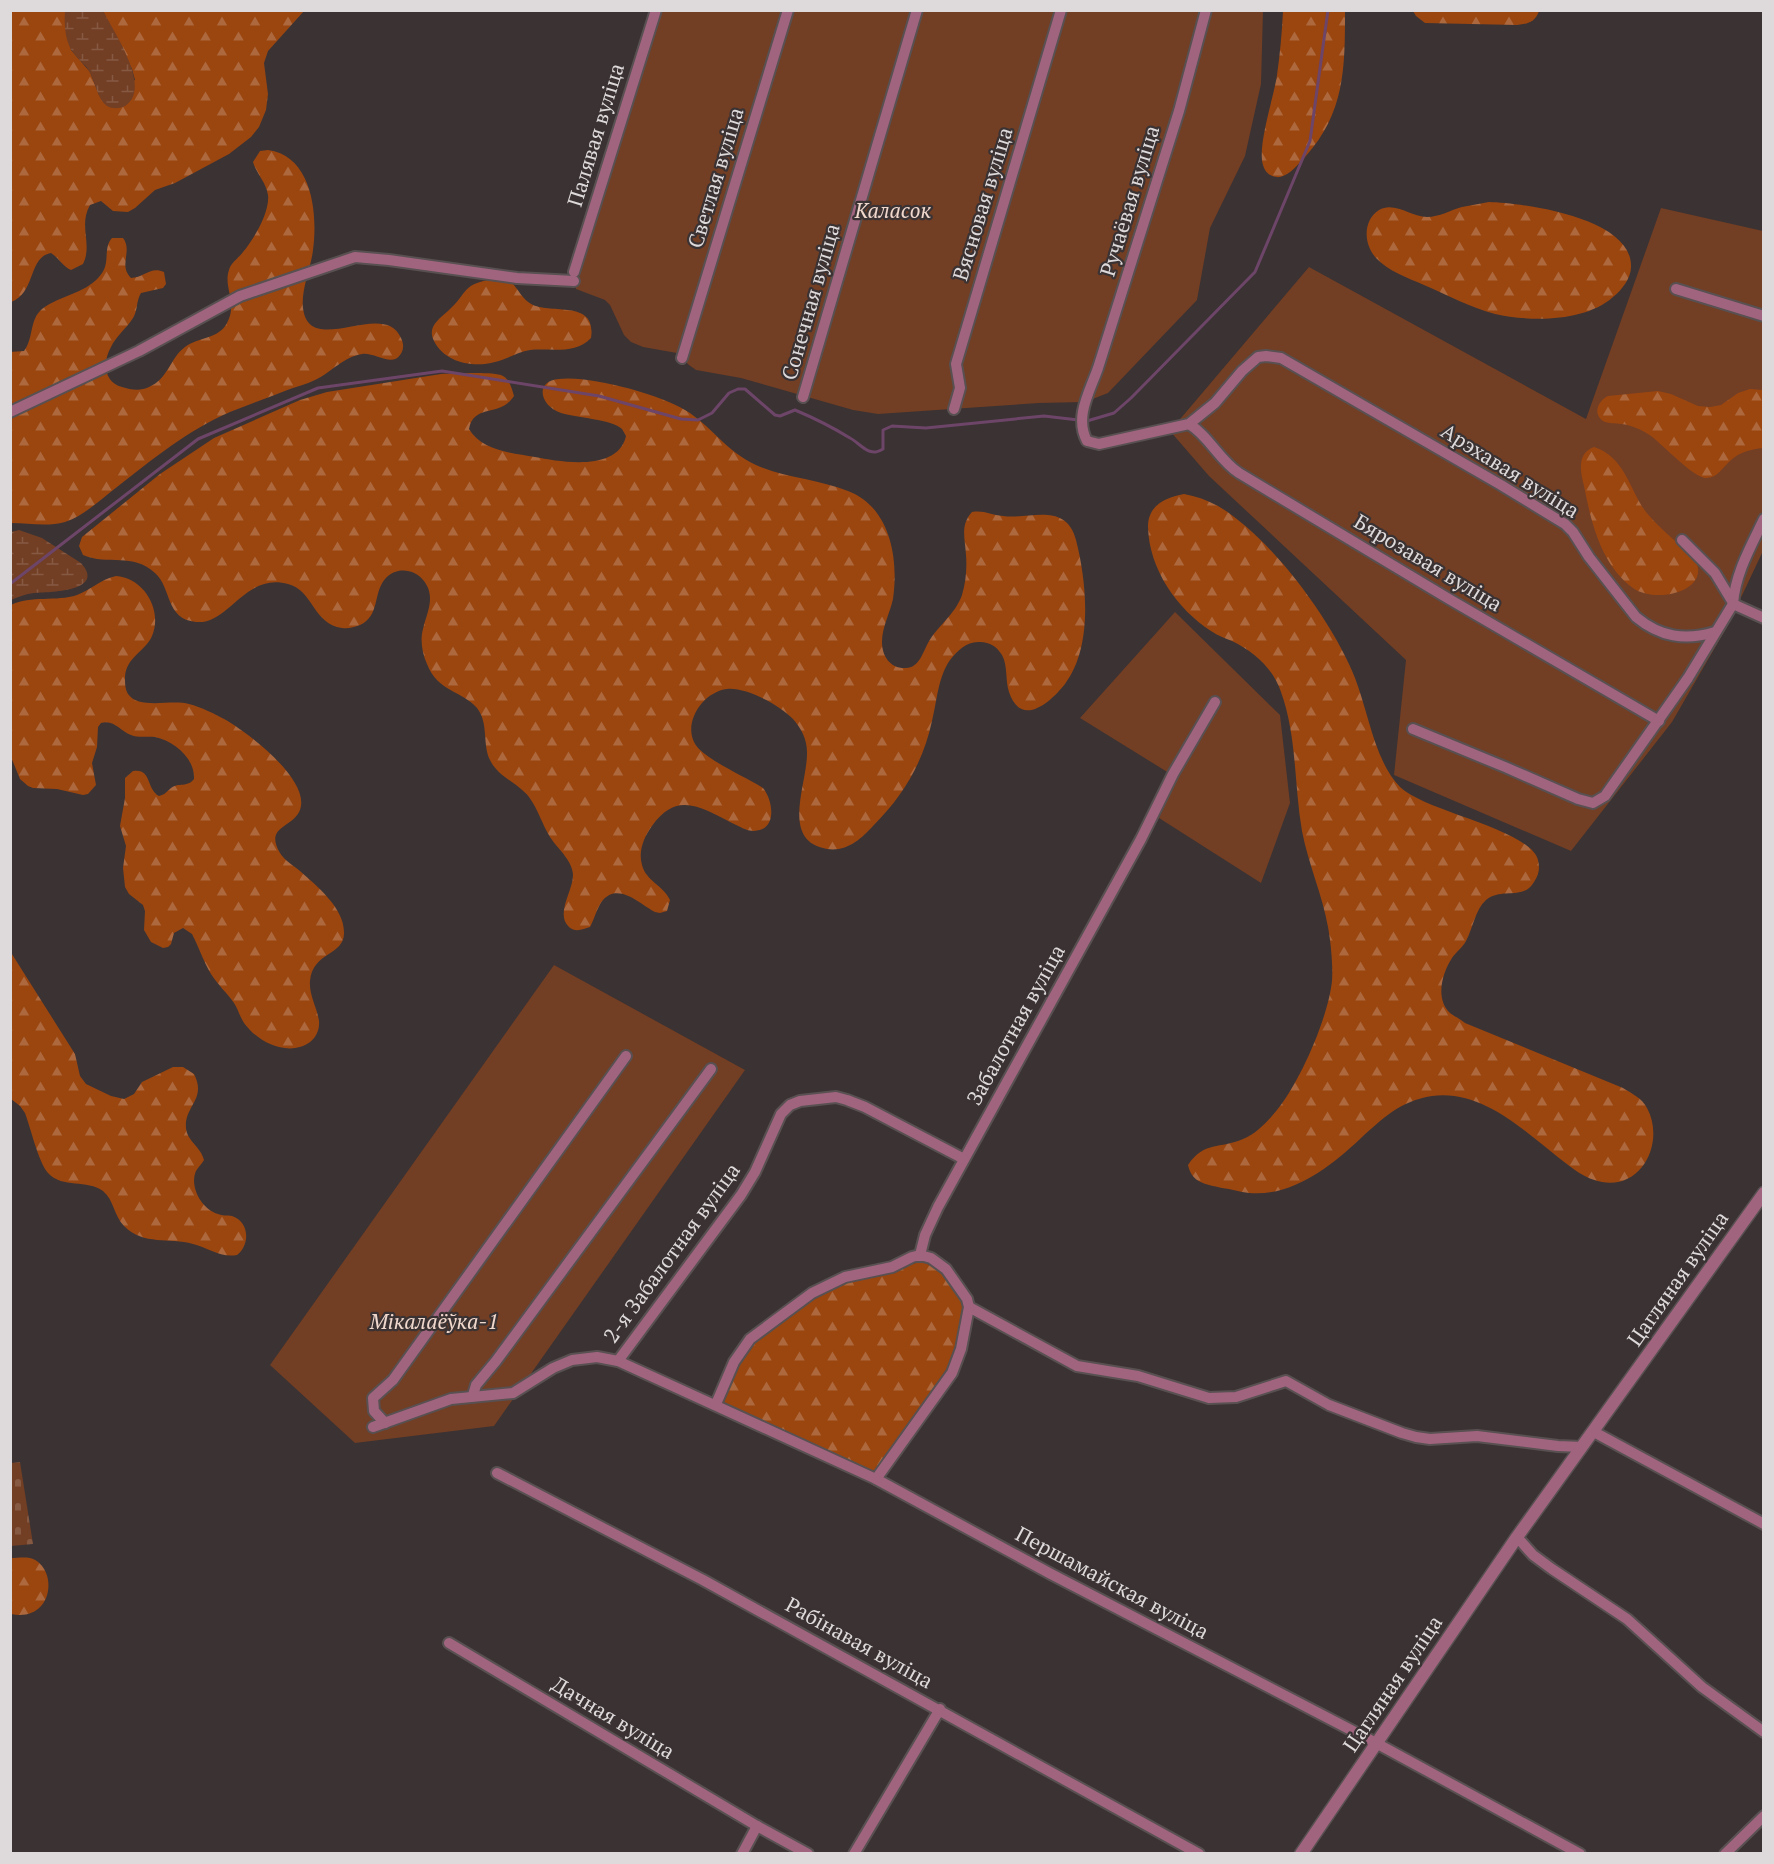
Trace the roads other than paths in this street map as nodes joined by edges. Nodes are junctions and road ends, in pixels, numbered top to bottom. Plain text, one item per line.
1 (656, 10) edge
2 (788, 10) edge
3 (917, 10) edge
4 (1061, 10) edge
5 (1206, 10) edge
6 (1676, 289) dead end
7 (1764, 316) edge
8 (682, 358) dead end
9 (803, 397) dead end
10 (954, 409) dead end
11 (10, 412) edge
12 (1189, 424) junction
13 (1764, 519) edge
14 (1682, 540) dead end
15 (1733, 604) junction
16 (1764, 618) edge
17 (1715, 632) junction
18 (1215, 702) dead end
19 (1659, 721) junction
20 (1413, 729) dead end
21 (626, 1056) dead end
22 (711, 1068) dead end
23 (964, 1159) junction
24 (1764, 1193) edge
25 (920, 1255) junction
26 (969, 1307) junction
27 (618, 1361) junction
28 (472, 1395) junction
29 (716, 1404) junction
30 (385, 1423) junction
31 (373, 1427) dead end
32 (1594, 1432) junction
33 (1582, 1447) junction
34 (497, 1473) dead end
35 (876, 1479) junction
36 (1764, 1524) edge
37 (1517, 1537) junction
38 (449, 1643) dead end
39 (940, 1709) junction
40 (1764, 1732) edge
41 (1376, 1743) junction
42 (1764, 1816) edge
43 (757, 1826) junction
44 (742, 1854) edge
45 (808, 1854) edge
46 (854, 1854) edge
47 (1199, 1854) edge
48 (1301, 1854) edge
49 (1580, 1854) edge
50 (1725, 1854) edge

1 - 11 street, Палявая вуліца
2 - 8 street, Светлая вуліца
3 - 9 street, Сонечная вуліца
4 - 10 street, Вясновая вуліца
5 - 12 street, Ручаёвая вуліца
6 - 7 street
12 - 17 street, Арэхавая вуліца
12 - 19 street, Бярозавая вуліца
13 - 15 street
14 - 15 street
15 - 16 street
15 - 17 street
17 - 19 street
18 - 23 street, Забалотная вуліца
19 - 20 street
21 - 30 street
22 - 28 street
23 - 25 street, Забалотная вуліца
23 - 27 street, 2-я Забалотная вуліца
24 - 32 street, Цагляная вуліца
25 - 26 street
25 - 29 street
26 - 33 street
26 - 35 street
27 - 28 street, 2-я Забалотная вуліца
27 - 29 street, Першамайская вуліца
28 - 30 street, 2-я Забалотная вуліца
29 - 35 street, Першамайская вуліца
30 - 31 street, 2-я Забалотная вуліца
32 - 33 street, Цагляная вуліца
32 - 36 street
33 - 37 street, Цагляная вуліца
34 - 39 street, Рабінавая вуліца
35 - 41 street, Першамайская вуліца
37 - 40 street
37 - 41 street, Цагляная вуліца
38 - 43 street, Дачная вуліца
39 - 46 street
39 - 47 street, Рабінавая вуліца
41 - 48 street, Цагляная вуліца
41 - 49 street, Першамайская вуліца
42 - 50 street
43 - 44 street
43 - 45 street, Дачная вуліца

